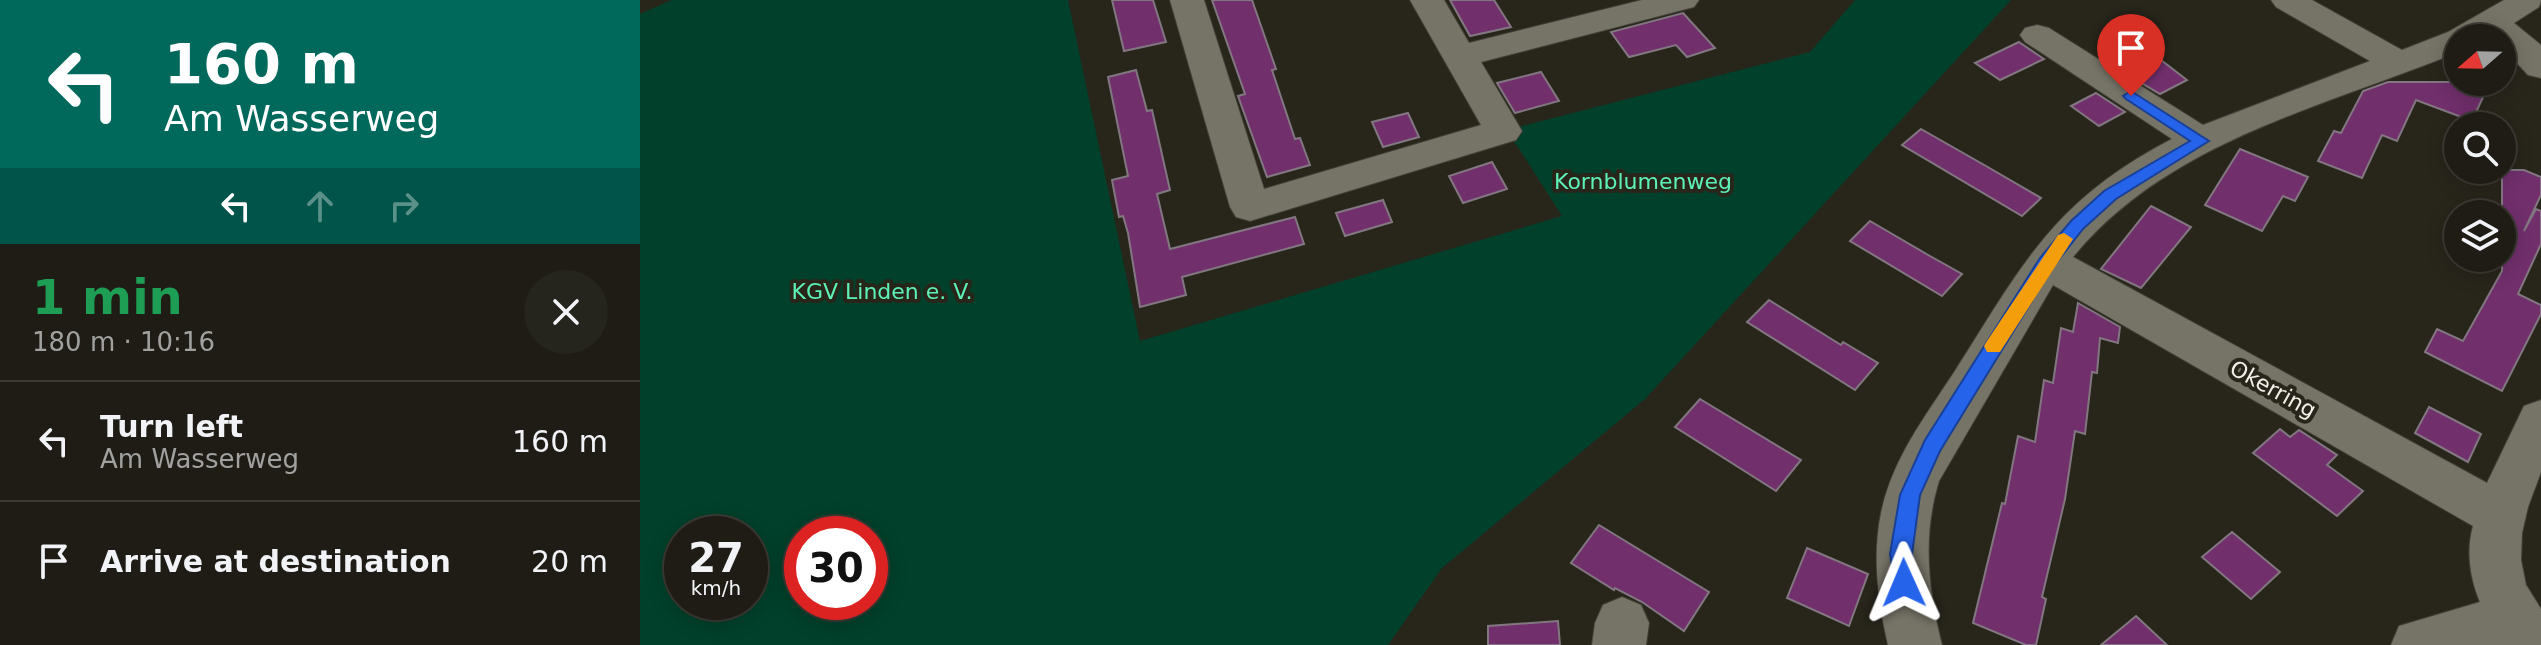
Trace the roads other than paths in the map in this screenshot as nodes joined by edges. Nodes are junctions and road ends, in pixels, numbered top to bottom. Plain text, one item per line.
1 (1187, 0) edge
2 (1427, 0) edge
3 (1682, 0) edge
4 (2288, 0) edge
5 (2527, 0) edge
6 (2487, 24) edge
7 (2037, 35) dead end
8 (2444, 44) edge
9 (2516, 46) edge
10 (1462, 56) junction
11 (2398, 62) junction
12 (2541, 67) edge
13 (2201, 141) junction
14 (2046, 262) junction
15 (2541, 420) edge
16 (2500, 515) junction
17 (2524, 634) edge
18 (1915, 645) edge
19 (2418, 645) edge

1 - 10 street
2 - 10 street
3 - 10 street
4 - 11 street
5 - 6 street
7 - 13 street
8 - 11 street
9 - 12 street
11 - 13 street
13 - 14 street
14 - 16 street, Okerring
14 - 18 street
15 - 16 street
16 - 17 street
17 - 19 street

